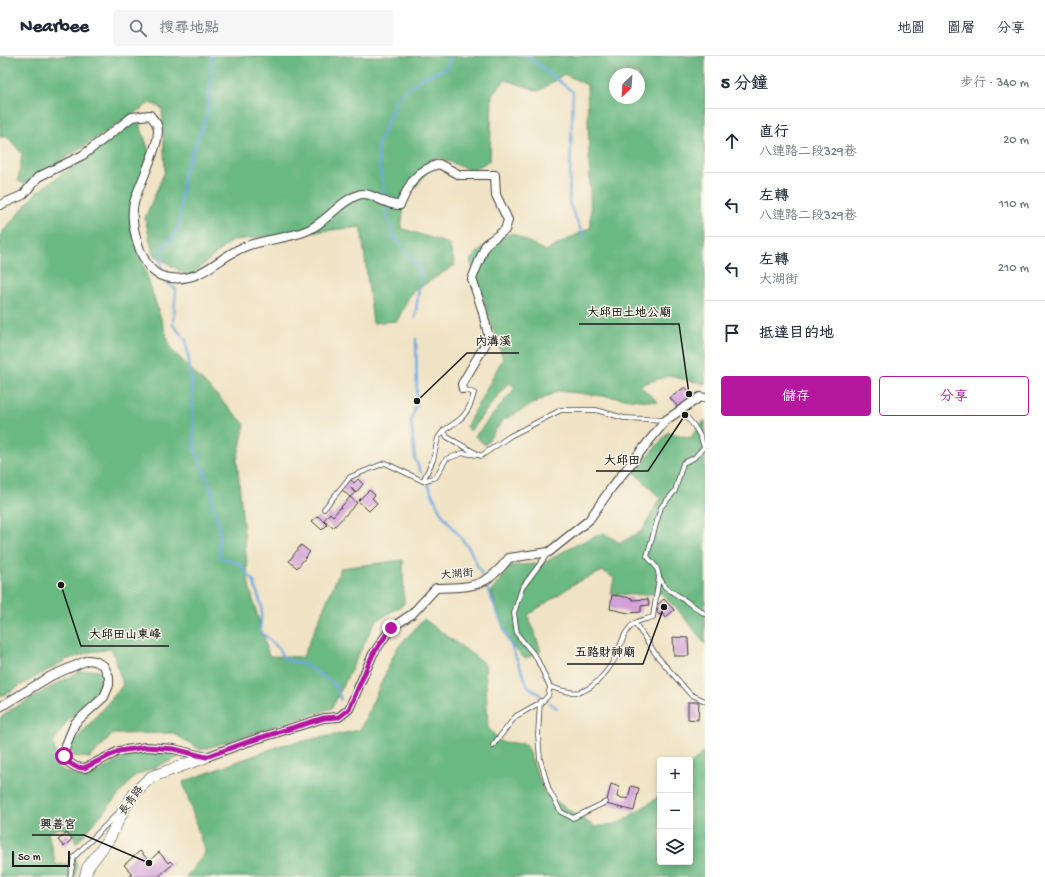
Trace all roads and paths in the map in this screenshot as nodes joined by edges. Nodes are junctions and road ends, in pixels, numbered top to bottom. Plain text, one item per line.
1 (0, 205) edge
2 (463, 389) joint
3 (705, 398) edge
4 (680, 411) junction
5 (666, 420) junction
6 (444, 430) junction
7 (481, 456) junction
8 (423, 481) junction
9 (324, 509) dead end
10 (549, 552) junction
11 (659, 576) junction
12 (705, 614) edge
13 (635, 623) junction
14 (550, 687) junction
15 (540, 701) junction
16 (705, 701) edge
17 (0, 707) edge
18 (494, 745) dead end
19 (206, 757) junction
20 (606, 802) dead end
21 (124, 809) junction
22 (70, 877) edge
23 (85, 877) edge

1 - 2 street
2 - 6 lane
3 - 4 street
4 - 5 street
4 - 11 lane
5 - 7 lane
5 - 10 street
6 - 7 lane
6 - 8 lane
7 - 8 lane
8 - 9 lane
10 - 14 lane
10 - 19 street, 大湖街
11 - 12 lane
11 - 13 lane
13 - 14 lane
13 - 16 lane
14 - 15 lane
15 - 18 lane
15 - 20 lane
17 - 19 street
19 - 21 street, 長青路
21 - 22 lane
21 - 23 street, 長青路

